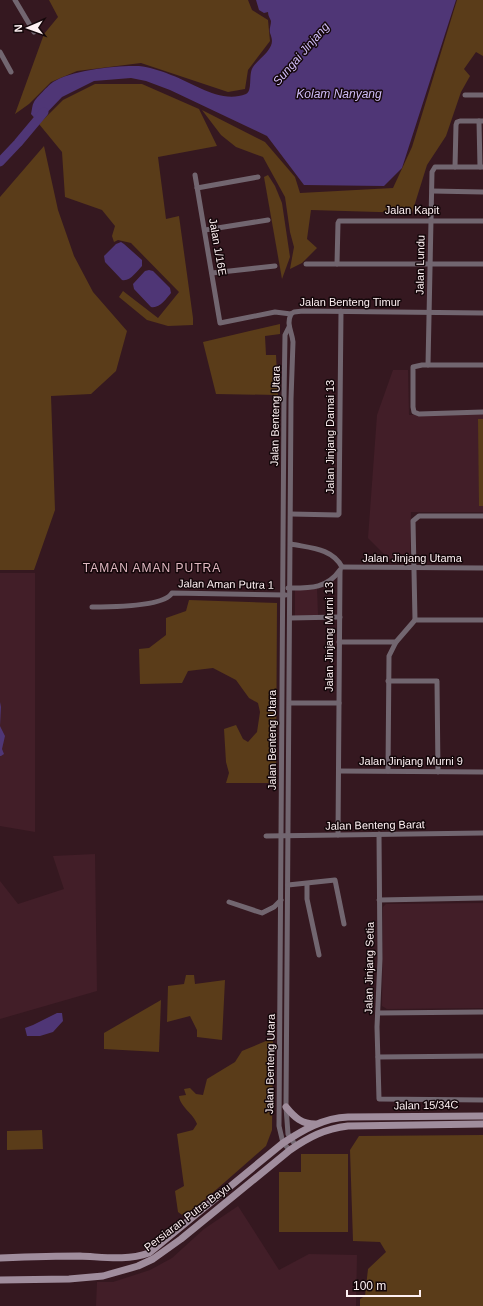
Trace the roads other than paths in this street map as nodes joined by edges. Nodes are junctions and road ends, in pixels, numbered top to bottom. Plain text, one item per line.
1 (16, 0) edge
2 (34, 32) dead end
3 (0, 52) edge
4 (11, 72) dead end
5 (465, 95) dead end
6 (483, 95) edge
7 (481, 121) edge
8 (455, 167) junction
9 (481, 167) edge
10 (195, 175) dead end
11 (258, 177) dead end
12 (197, 188) junction
13 (432, 191) junction
14 (483, 192) edge
15 (268, 220) dead end
16 (430, 220) junction
17 (483, 220) edge
18 (205, 230) junction
19 (306, 264) dead end
20 (337, 264) junction
21 (430, 264) junction
22 (483, 264) edge
23 (275, 266) dead end
24 (212, 273) junction
25 (341, 311) junction
26 (429, 312) junction
27 (483, 312) edge
28 (291, 314) junction
29 (220, 323) joint
30 (289, 327) junction
31 (428, 365) junction
32 (483, 365) edge
33 (483, 412) edge
34 (291, 514) junction
35 (483, 516) edge
36 (291, 544) junction
37 (414, 568) junction
38 (483, 568) edge
39 (341, 569) junction
40 (283, 588) junction
41 (290, 588) junction
42 (290, 595) junction
43 (283, 596) junction
44 (92, 607) dead end
45 (340, 617) junction
46 (290, 618) junction
47 (415, 620) junction
48 (483, 620) edge
49 (339, 642) junction
50 (396, 642) junction
51 (388, 681) junction
52 (290, 703) junction
53 (339, 703) junction
54 (338, 771) junction
55 (388, 771) junction
56 (438, 772) junction
57 (483, 772) edge
58 (282, 787) junction
59 (289, 787) junction
60 (483, 833) edge
61 (379, 834) junction
62 (338, 835) junction
63 (266, 836) dead end
64 (282, 836) junction
65 (289, 836) junction
66 (307, 884) junction
67 (288, 885) junction
68 (483, 898) edge
69 (282, 899) junction
70 (379, 900) junction
71 (229, 902) dead end
72 (344, 924) dead end
73 (319, 955) dead end
74 (483, 1012) edge
75 (378, 1013) junction
76 (483, 1056) edge
77 (378, 1057) junction
78 (483, 1100) edge
79 (286, 1107) junction
80 (483, 1116) edge
81 (369, 1117) joint
82 (315, 1124) junction
83 (483, 1124) edge
84 (370, 1125) joint
85 (290, 1138) junction
86 (283, 1143) junction
87 (296, 1146) junction
88 (290, 1150) junction
89 (0, 1258) edge
90 (0, 1280) edge

1 - 2 street
3 - 4 street
5 - 6 street
7 - 8 street
7 - 9 street
8 - 9 street
8 - 13 street, Jalan Lundu
10 - 12 street, Jalan 1/16E
11 - 12 street
12 - 18 street, Jalan 1/16E
13 - 14 street
13 - 16 street, Jalan Lundu
15 - 18 street
16 - 17 street, Jalan Kapit
16 - 20 street, Jalan Kapit
16 - 21 street, Jalan Lundu
18 - 24 street, Jalan 1/16E
19 - 20 street
20 - 21 street
21 - 22 street
21 - 26 street, Jalan Lundu
23 - 24 street
24 - 29 street, Jalan 1/16E
25 - 26 street, Jalan Benteng Timur
25 - 28 street, Jalan Benteng Timur
25 - 34 street, Jalan Jinjang Damai 13
26 - 27 street, Jalan Benteng Timur
26 - 31 street, Jalan Lundu
28 - 29 street, Jalan Benteng Timur
28 - 30 street, Jalan Benteng Utara
30 - 34 street, Jalan Benteng Utara
30 - 40 street, Jalan Benteng Utara
31 - 32 street
31 - 33 street
34 - 36 street, Jalan Benteng Utara
35 - 37 street
36 - 39 street
36 - 41 street, Jalan Benteng Utara
37 - 38 street, Jalan Jinjang Utama
37 - 39 street, Jalan Jinjang Utama
37 - 47 street
39 - 41 street
39 - 45 street, Jalan Jinjang Murni 13
40 - 41 street
40 - 43 street, Jalan Benteng Utara
41 - 42 street, Jalan Benteng Utara
42 - 43 street, Jalan Aman Putra 1
42 - 46 street, Jalan Benteng Utara
43 - 44 street, Jalan Aman Putra 1
43 - 58 street, Jalan Benteng Utara
45 - 46 street
45 - 49 street, Jalan Jinjang Murni 13
46 - 52 street, Jalan Benteng Utara
47 - 48 street
47 - 50 street
49 - 50 street
49 - 53 street, Jalan Jinjang Murni 13
50 - 51 street
51 - 55 street
51 - 56 street
52 - 53 street, Jalan Jinjang Murni 13
52 - 59 street, Jalan Benteng Utara
53 - 54 street, Jalan Jinjang Murni 13
54 - 55 street, Jalan Jinjang Murni 9
54 - 62 street, Jalan Jinjang Murni 13
55 - 56 street, Jalan Jinjang Murni 9
56 - 57 street, Jalan Jinjang Murni 9
58 - 59 street
58 - 64 street, Jalan Benteng Utara
59 - 65 street, Jalan Benteng Utara
60 - 61 street, Jalan Benteng Barat
61 - 62 street, Jalan Benteng Barat
61 - 70 street, Jalan Jinjang Setia
62 - 65 street, Jalan Benteng Barat
63 - 64 street, Jalan Benteng Barat
64 - 65 street, Jalan Benteng Barat
64 - 69 street, Jalan Benteng Utara
65 - 67 street, Jalan Benteng Utara
66 - 67 street
66 - 72 street
66 - 73 street
67 - 79 street, Jalan Benteng Utara
68 - 70 street
69 - 71 street
69 - 86 street, Jalan Benteng Utara
70 - 75 street, Jalan Jinjang Setia
74 - 75 street
75 - 77 street, Jalan Jinjang Setia
76 - 77 street
77 - 78 street, Jalan Jinjang Setia
79 - 82 street
79 - 85 street, Jalan Benteng Utara
80 - 81 street, Jalan 15/34C
81 - 82 street, Persiaran Putra Bayu
82 - 85 street, Persiaran Putra Bayu
83 - 84 street, Jalan 15/34C
84 - 87 street, Persiaran Putra Bayu
85 - 86 street, Persiaran Putra Bayu
85 - 87 street, Jalan Benteng Utara
86 - 88 street
86 - 89 street, Persiaran Putra Bayu
87 - 88 street, Persiaran Putra Bayu
88 - 90 street, Persiaran Putra Bayu

